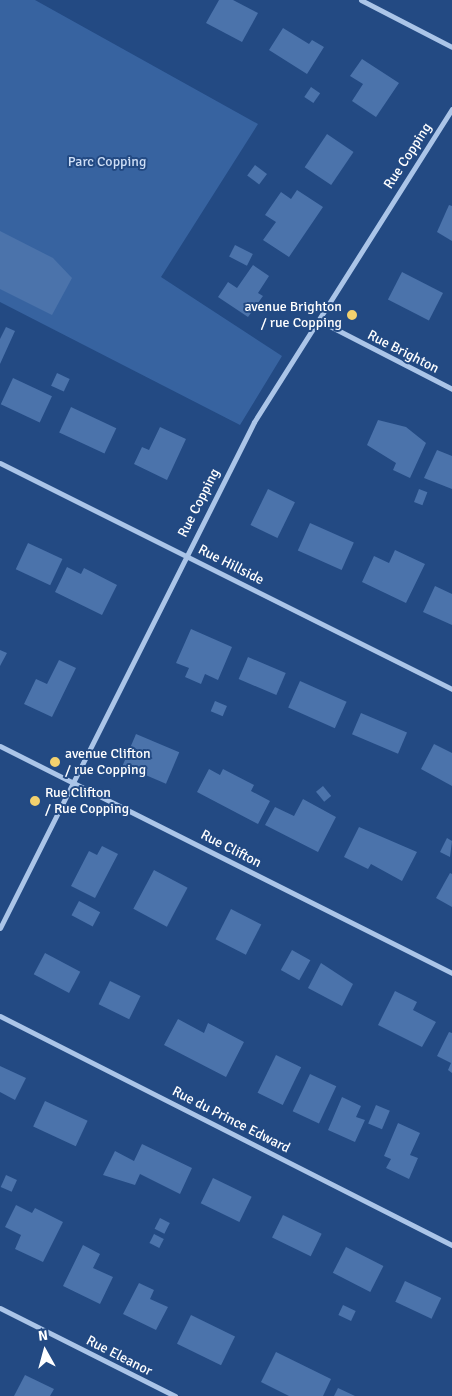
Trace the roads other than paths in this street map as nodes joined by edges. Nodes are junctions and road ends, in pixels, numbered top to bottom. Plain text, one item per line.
1 (361, 0) edge
2 (452, 47) edge
3 (452, 109) edge
4 (318, 320) junction
5 (452, 390) edge
6 (0, 463) edge
7 (185, 554) junction
8 (452, 689) edge
9 (0, 746) edge
10 (72, 782) junction
11 (0, 928) edge
12 (452, 973) edge
13 (0, 1016) edge
14 (452, 1245) edge
15 (0, 1308) edge
16 (175, 1396) edge

1 - 2 street
3 - 4 street, Rue Copping
4 - 5 street, Rue Brighton
4 - 7 street, Rue Copping
6 - 7 street, Rue Hillside
7 - 8 street, Rue Hillside
7 - 10 street, Rue Copping
9 - 10 street, Rue Clifton
10 - 11 street, Rue Copping
10 - 12 street, Rue Clifton
13 - 14 street, Rue du Prince Edward
15 - 16 street, Rue Eleanor

